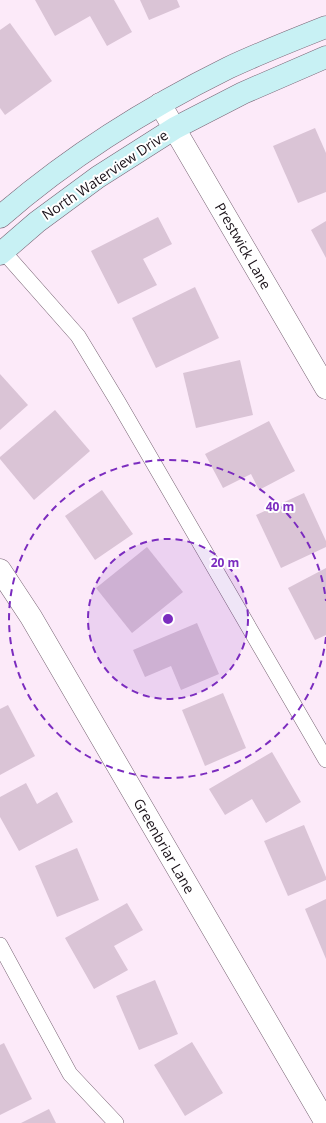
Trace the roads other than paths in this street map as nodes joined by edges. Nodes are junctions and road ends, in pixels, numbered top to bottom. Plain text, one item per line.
1 (326, 27) edge
2 (326, 57) edge
3 (160, 104) junction
4 (175, 128) junction
5 (0, 217) edge
6 (2, 252) edge
7 (326, 388) edge
8 (0, 570) edge
9 (326, 760) edge
10 (0, 945) edge
11 (116, 1123) edge
12 (326, 1123) edge

1 - 3 street, North Waterview Drive
2 - 4 street, North Waterview Drive
3 - 4 street, Prestwick Lane
3 - 5 street, North Waterview Drive
4 - 6 street, North Waterview Drive
4 - 7 street, Prestwick Lane
6 - 9 lane
8 - 12 street, Greenbriar Lane
10 - 11 lane

